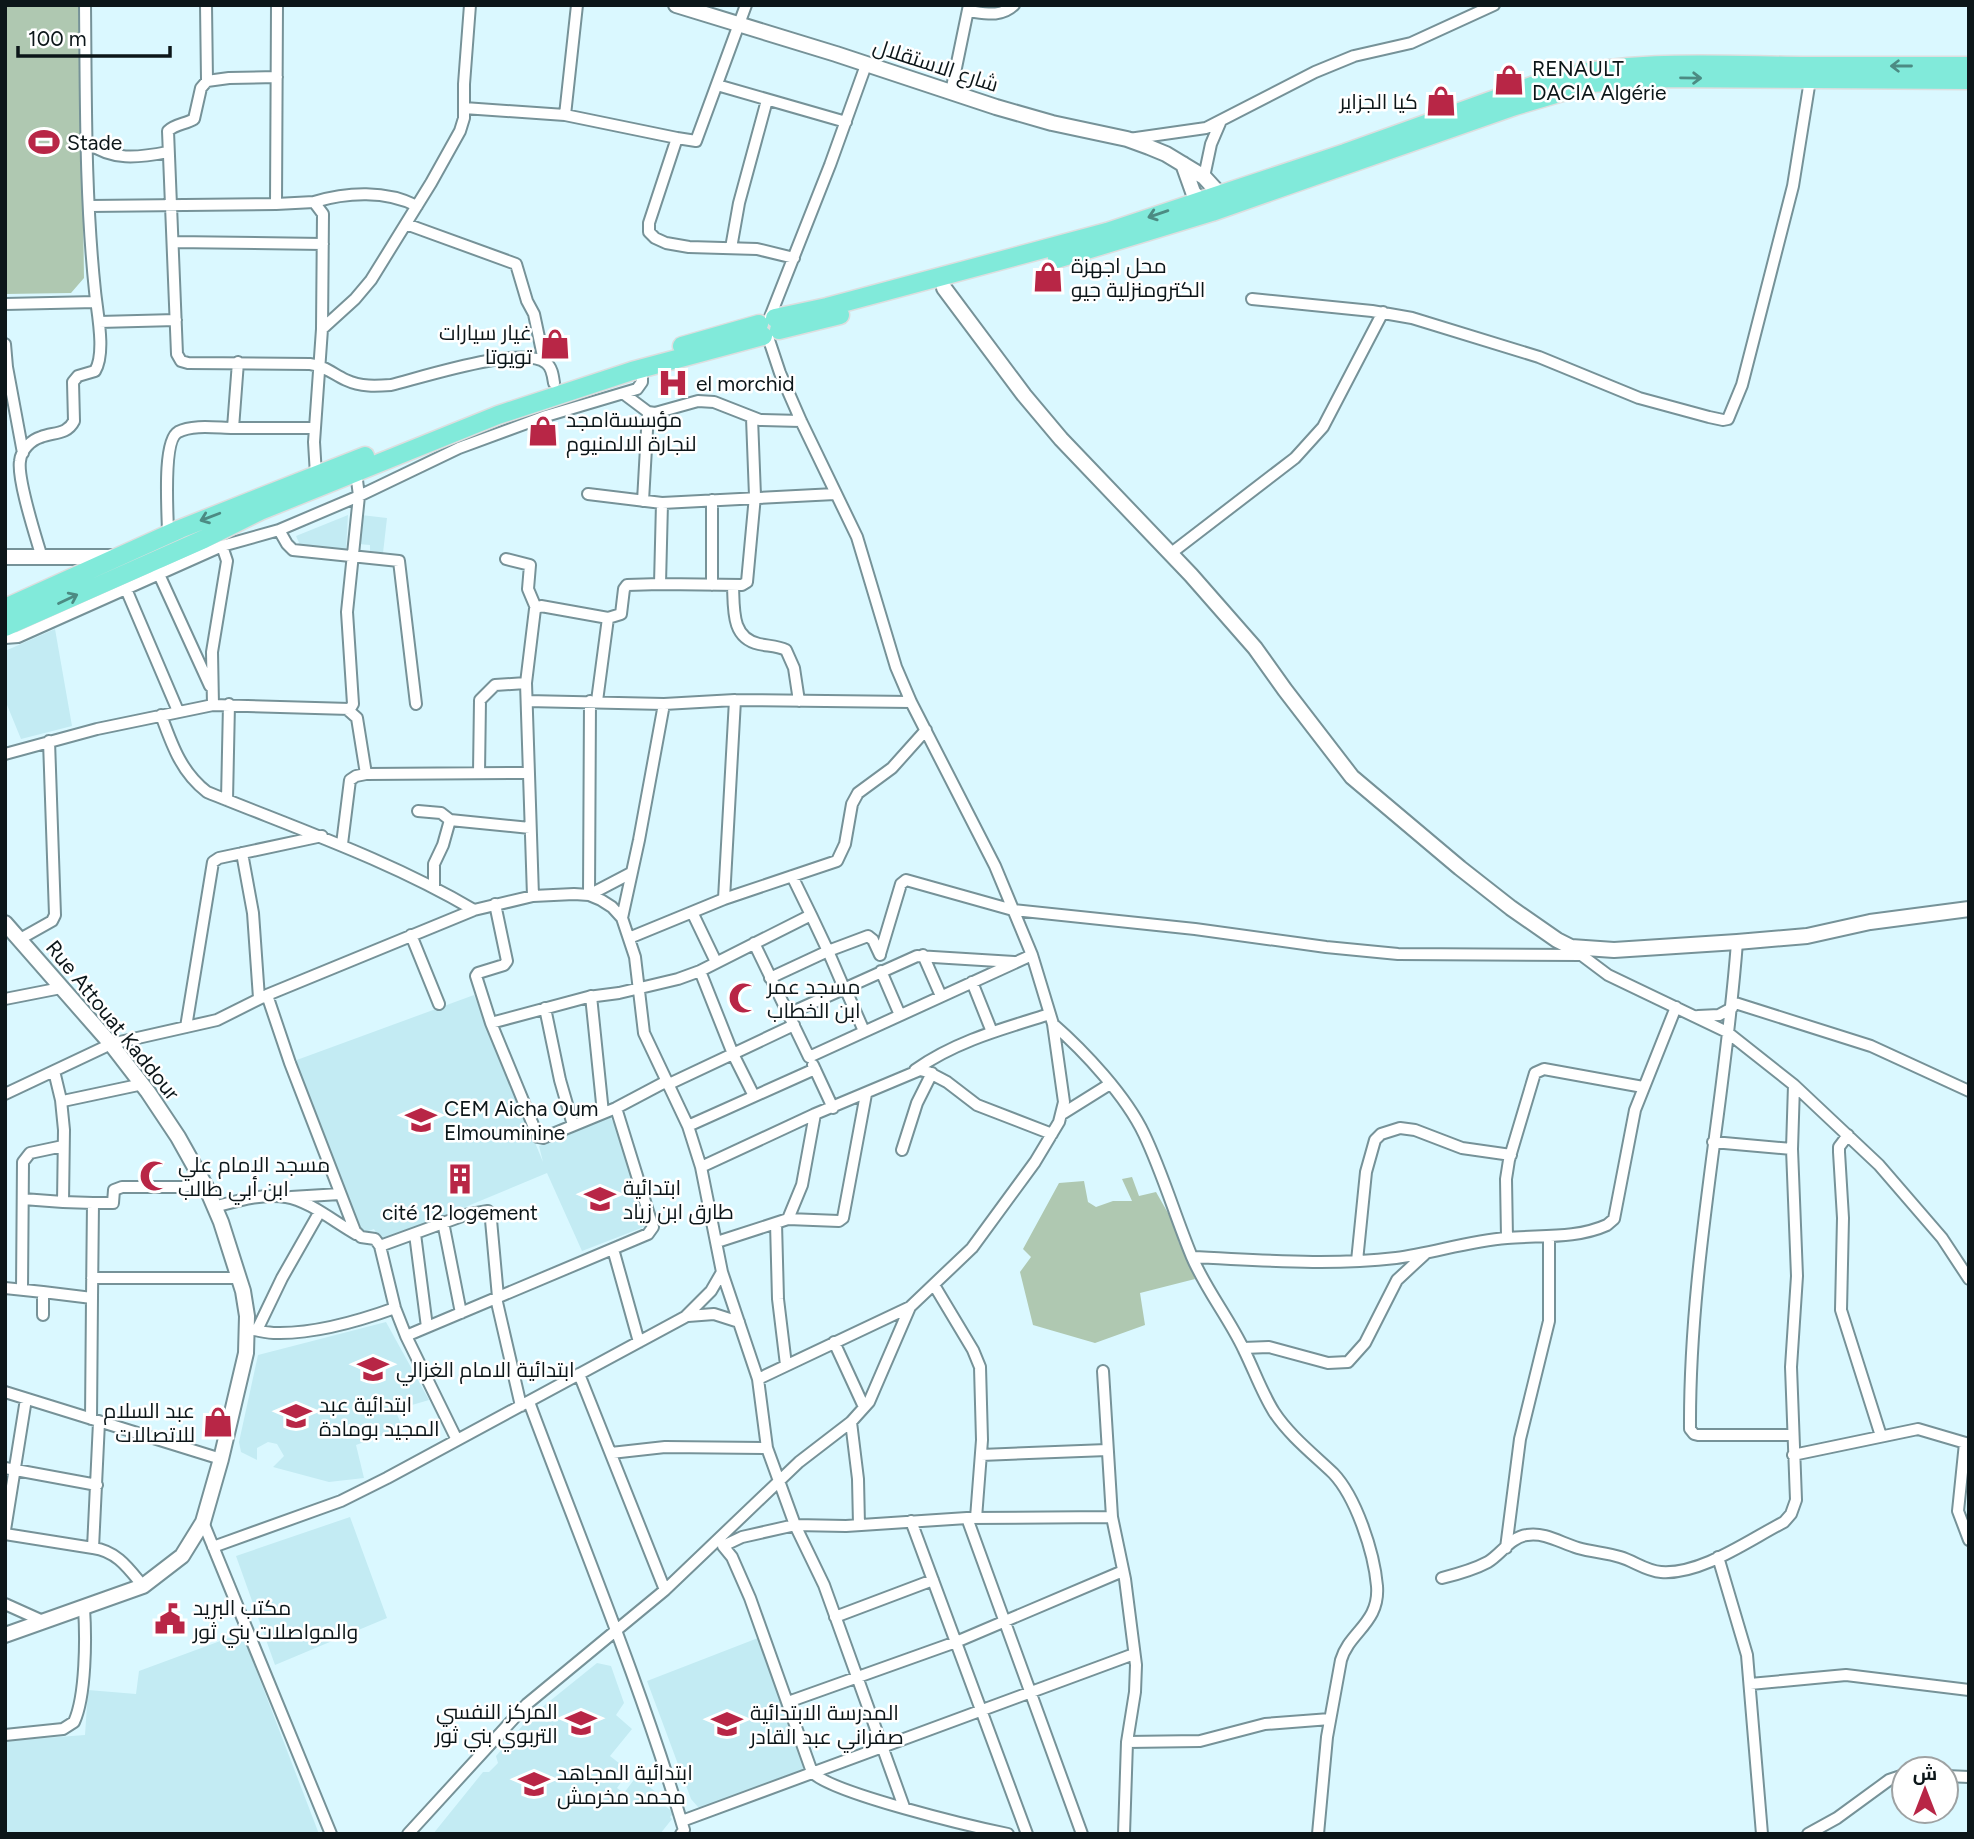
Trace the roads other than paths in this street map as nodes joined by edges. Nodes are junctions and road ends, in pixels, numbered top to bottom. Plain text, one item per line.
1 (85, 5) edge
2 (206, 5) edge
3 (277, 5) edge
4 (470, 5) edge
5 (577, 5) edge
6 (676, 5) edge
7 (746, 5) edge
8 (1014, 5) edge
9 (1494, 5) edge
10 (969, 8) edge
11 (738, 25) junction
12 (866, 65) junction
13 (1969, 66) edge
14 (277, 77) junction
15 (1810, 80) junction
16 (1969, 80) edge
17 (206, 81) junction
18 (717, 85) junction
19 (951, 92) junction
20 (767, 100) junction
21 (464, 108) junction
22 (565, 115) junction
23 (846, 122) junction
24 (1220, 122) junction
25 (677, 138) junction
26 (1126, 139) junction
27 (86, 142) junction
28 (168, 152) junction
29 (1183, 164) junction
30 (1204, 177) junction
31 (1225, 199) junction
32 (314, 202) junction
33 (171, 204) junction
34 (276, 204) junction
35 (89, 206) junction
36 (417, 206) junction
37 (1205, 206) junction
38 (406, 224) junction
39 (173, 242) junction
40 (323, 244) junction
41 (731, 248) junction
42 (794, 258) junction
43 (944, 288) junction
44 (1252, 299) dead end
45 (96, 302) junction
46 (5, 304) edge
47 (1383, 312) junction
48 (177, 320) junction
49 (99, 321) junction
50 (769, 327) junction
51 (322, 330) junction
52 (5, 344) edge
53 (544, 360) junction
54 (238, 362) junction
55 (320, 365) junction
56 (642, 368) junction
57 (554, 383) junction
58 (624, 394) junction
59 (648, 412) junction
60 (751, 418) junction
61 (801, 421) junction
62 (233, 428) junction
63 (314, 428) junction
64 (23, 453) junction
65 (355, 472) junction
66 (316, 475) junction
67 (588, 494) dead end
68 (835, 494) junction
69 (359, 496) junction
70 (755, 496) junction
71 (712, 500) junction
72 (643, 501) junction
73 (662, 503) junction
74 (238, 520) junction
75 (279, 530) junction
76 (169, 534) junction
77 (248, 538) junction
78 (222, 546) junction
79 (353, 554) junction
80 (1170, 554) junction
81 (5, 557) edge
82 (116, 557) junction
83 (42, 558) junction
84 (506, 559) dead end
85 (155, 568) junction
86 (660, 584) junction
87 (712, 585) junction
88 (733, 585) junction
89 (126, 589) junction
90 (5, 608) edge
91 (536, 608) junction
92 (608, 618) junction
93 (5, 627) edge
94 (5, 638) edge
95 (526, 683) junction
96 (213, 692) junction
97 (734, 700) junction
98 (527, 701) junction
99 (593, 701) junction
100 (799, 701) junction
101 (911, 702) junction
102 (229, 704) junction
103 (416, 704) dead end
104 (664, 704) junction
105 (213, 705) junction
106 (348, 710) junction
107 (177, 711) junction
108 (161, 715) junction
109 (926, 730) junction
110 (49, 741) junction
111 (5, 754) edge
112 (528, 772) junction
113 (479, 773) junction
114 (366, 774) junction
115 (227, 800) junction
116 (418, 811) dead end
117 (450, 820) junction
118 (530, 828) junction
119 (322, 836) junction
120 (342, 844) junction
121 (242, 853) junction
122 (631, 873) junction
123 (792, 876) junction
124 (433, 887) junction
125 (589, 895) junction
126 (533, 896) junction
127 (724, 899) junction
128 (495, 904) junction
129 (1969, 909) edge
130 (474, 910) junction
131 (1013, 910) junction
132 (692, 912) junction
133 (811, 915) junction
134 (622, 918) junction
135 (5, 923) edge
136 (411, 935) junction
137 (629, 938) junction
138 (20, 939) junction
139 (1737, 942) junction
140 (754, 943) junction
141 (828, 951) junction
142 (1576, 951) junction
143 (880, 954) junction
144 (923, 955) junction
145 (1032, 955) junction
146 (716, 962) junction
147 (1015, 962) junction
148 (884, 970) junction
149 (700, 971) junction
150 (770, 978) junction
151 (972, 982) junction
152 (61, 988) junction
153 (844, 988) junction
154 (639, 989) junction
155 (591, 996) junction
156 (941, 996) junction
157 (263, 997) junction
158 (5, 999) edge
159 (439, 1004) dead end
160 (1732, 1005) junction
161 (1676, 1007) junction
162 (545, 1008) junction
163 (788, 1014) junction
164 (900, 1015) junction
165 (1696, 1016) junction
166 (1051, 1019) junction
167 (491, 1023) junction
168 (794, 1026) junction
169 (186, 1027) junction
170 (864, 1031) junction
171 (992, 1032) junction
172 (1727, 1032) junction
173 (111, 1044) junction
174 (733, 1054) junction
175 (809, 1056) junction
176 (815, 1069) junction
177 (54, 1071) junction
178 (913, 1072) junction
179 (932, 1073) junction
180 (668, 1082) junction
181 (143, 1084) junction
182 (1110, 1084) junction
183 (1794, 1085) junction
184 (1643, 1087) junction
185 (1969, 1091) edge
186 (5, 1094) edge
187 (866, 1094) junction
188 (754, 1096) junction
189 (61, 1100) junction
190 (616, 1108) junction
191 (832, 1108) junction
192 (603, 1113) junction
193 (815, 1114) junction
194 (1062, 1114) junction
195 (573, 1125) junction
196 (688, 1126) junction
197 (1052, 1134) junction
198 (1848, 1135) junction
199 (1713, 1142) junction
200 (63, 1146) junction
201 (1792, 1149) junction
202 (902, 1150) dead end
203 (1511, 1156) junction
204 (701, 1167) junction
205 (203, 1182) junction
206 (340, 1194) junction
207 (288, 1197) junction
208 (23, 1199) junction
209 (63, 1202) junction
210 (93, 1203) junction
211 (214, 1207) junction
212 (319, 1213) junction
213 (788, 1219) junction
214 (443, 1222) junction
215 (776, 1223) junction
216 (356, 1234) junction
217 (415, 1234) junction
218 (1549, 1237) junction
219 (1507, 1238) junction
220 (717, 1242) junction
221 (380, 1246) junction
222 (613, 1249) junction
223 (1428, 1251) junction
224 (1192, 1257) junction
225 (1357, 1261) junction
226 (722, 1272) junction
227 (92, 1278) junction
228 (240, 1278) junction
229 (1969, 1279) edge
230 (934, 1285) junction
231 (5, 1288) edge
232 (22, 1289) junction
233 (43, 1292) junction
234 (92, 1298) junction
235 (497, 1298) junction
236 (910, 1307) junction
237 (395, 1308) junction
238 (461, 1313) junction
239 (43, 1315) dead end
240 (685, 1317) junction
241 (738, 1322) junction
242 (427, 1327) junction
243 (252, 1329) junction
244 (406, 1336) junction
245 (639, 1342) junction
246 (834, 1342) junction
247 (1243, 1348) junction
248 (786, 1365) junction
249 (1103, 1371) dead end
250 (579, 1374) junction
251 (758, 1379) junction
252 (5, 1391) edge
253 (26, 1399) junction
254 (525, 1404) junction
255 (864, 1407) junction
256 (95, 1421) junction
257 (851, 1422) junction
258 (1792, 1435) junction
259 (1881, 1436) junction
260 (457, 1440) junction
261 (1967, 1443) edge
262 (767, 1448) junction
263 (1107, 1450) junction
264 (611, 1453) junction
265 (981, 1455) junction
266 (1793, 1455) junction
267 (221, 1459) junction
268 (10, 1469) edge
269 (778, 1482) junction
270 (97, 1485) junction
271 (1112, 1517) junction
272 (972, 1518) junction
273 (911, 1521) junction
274 (203, 1522) junction
275 (794, 1525) junction
276 (859, 1525) junction
277 (5, 1532) edge
278 (1969, 1540) edge
279 (720, 1543) junction
280 (214, 1547) junction
281 (93, 1548) junction
282 (1506, 1548) junction
283 (1718, 1558) junction
284 (1123, 1571) junction
285 (1442, 1578) dead end
286 (933, 1580) junction
287 (143, 1586) junction
288 (665, 1590) junction
289 (5, 1604) edge
290 (84, 1608) junction
291 (835, 1617) junction
292 (1005, 1621) junction
293 (45, 1622) junction
294 (616, 1630) junction
295 (5, 1635) edge
296 (956, 1642) junction
297 (1134, 1654) junction
298 (858, 1677) junction
299 (1750, 1684) junction
300 (1969, 1690) edge
301 (1031, 1692) junction
302 (788, 1702) junction
303 (982, 1711) junction
304 (1330, 1719) junction
305 (5, 1735) edge
306 (1127, 1742) junction
307 (883, 1746) junction
308 (812, 1772) junction
309 (1890, 1780) edge
310 (904, 1807) junction
311 (683, 1830) edge
312 (331, 1834) edge
313 (408, 1834) edge
314 (1008, 1834) edge
315 (1027, 1834) edge
316 (1083, 1834) edge
317 (1124, 1834) edge
318 (1318, 1834) edge
319 (1762, 1834) edge
320 (1808, 1834) edge

1 - 27 street
2 - 17 street
3 - 14 street
4 - 21 street
5 - 22 street
6 - 11 street, شارع الاستقلال
7 - 11 street
8 - 10 street
9 - 24 street
10 - 19 street
11 - 12 street, شارع الاستقلال
11 - 18 street
12 - 19 street, شارع الاستقلال
12 - 23 street
13 -> 31 main road
14 - 17 street
14 - 34 street
15 - 16 main road
31 -> 15 main road
15 - 47 street
17 - 28 street
18 - 20 street
18 - 25 street
19 - 26 street, شارع الاستقلال
20 - 23 street
20 - 41 street
21 - 22 street
21 - 36 street
22 - 25 street
23 - 42 street
24 - 26 street
24 - 30 street
25 - 41 street
26 - 29 street, شارع الاستقلال
27 - 28 street
27 - 35 street
28 - 33 street
29 - 30 street, شارع الاستقلال
29 - 37 street
30 - 31 street, شارع الاستقلال
31 - 37 main road
32 - 34 street
32 - 36 street
32 - 40 street
33 - 34 street
33 - 35 street
33 - 39 street
35 - 45 street
36 - 38 street
37 - 43 main road
37 -> 50 main road
38 - 51 street
38 - 53 street
39 - 40 street
39 - 48 street
40 - 51 street
41 - 42 street
42 - 50 street
43 - 50 main road
43 - 80 street
44 - 47 street
45 - 46 street
45 - 49 street
47 - 80 street
48 - 49 street
48 - 54 street
49 - 64 street
50 - 56 main road
50 - 57 main road
50 - 61 street
51 - 55 street
52 - 64 street
53 - 55 street
53 - 57 street
54 - 55 street
54 - 62 street
55 - 63 street
56 - 58 street
56 - 65 main road
57 - 66 main road
58 - 59 street
58 - 69 street
59 - 60 street
59 - 72 street
60 - 61 street
60 - 70 street
61 - 68 street
62 - 63 street
62 - 76 street
63 - 66 street
64 - 83 street
65 - 69 street
65 - 74 main road
66 -> 76 main road
67 - 72 street
68 - 70 street
68 - 101 street
69 - 75 street
69 - 79 street
70 - 71 street
70 - 88 street
71 - 73 street
71 - 87 street
72 - 73 street
73 - 86 street
74 - 77 street
74 - 85 main road
75 - 77 street
75 - 79 street
76 - 82 main road
77 - 78 street
78 - 85 street
78 - 96 street
79 - 103 street
79 - 106 street
80 - 142 street
81 - 83 street
82 - 83 street
82 - 90 main road
84 - 91 street
85 - 89 street
93 -> 85 main road
85 - 96 street
86 - 87 street
86 - 92 street
87 - 88 street
88 - 100 street
89 - 94 street
89 - 107 street
91 - 92 street
91 - 95 street
92 - 99 street
95 - 98 street
95 - 113 street
96 - 105 street
97 - 100 street
97 - 104 street
97 - 127 street
98 - 99 street
98 - 112 street
99 - 104 street
99 - 125 street
100 - 101 street
101 - 109 street
102 - 105 street
102 - 106 street
102 - 115 street
104 - 122 street
105 - 107 street
106 - 114 street
107 - 108 street
108 - 110 street
108 - 115 street
109 - 123 street
109 - 131 street
110 - 111 street
110 - 138 street
112 - 113 street
112 - 118 street
113 - 114 street
114 - 120 street
115 - 119 street
116 - 117 street
117 - 118 street
117 - 124 street
118 - 126 street
119 - 120 street
119 - 121 street
120 - 124 street
121 - 157 street
121 - 169 street
122 - 125 street
122 - 134 street
123 - 127 street
123 - 133 street
124 - 130 street
125 - 126 street
125 - 134 street
126 - 128 street
127 - 132 street
128 - 130 street
128 - 167 street
129 - 139 street
130 - 136 street
131 - 142 street
131 - 143 street
131 - 145 street
132 - 137 street
132 - 146 street
133 - 140 street
133 - 141 street
134 - 137 street
135 - 138 street, Rue Attouat Kaddour
136 - 157 street
136 - 159 street
137 - 154 street
138 - 152 street, Rue Attouat Kaddour
139 - 142 street
139 - 160 street
140 - 146 street
140 - 150 street
141 - 143 street
141 - 150 street
141 - 153 street
142 - 161 street
143 - 148 street
144 - 147 street
144 - 148 street
144 - 156 street
145 - 147 street
145 - 166 street
146 - 149 street
147 - 151 street
148 - 153 street
148 - 164 street
149 - 154 street
149 - 174 street
150 - 163 street
151 - 156 street
151 - 171 street
152 - 158 street
152 - 173 street, Rue Attouat Kaddour
153 - 163 street
153 - 170 street
154 - 155 street
154 - 180 street
155 - 162 street
155 - 192 street
156 - 164 street
157 - 169 street
157 - 206 street
160 - 165 street
160 - 172 street
160 - 185 street
161 - 165 street
161 - 184 street
162 - 167 street
162 - 195 street
163 - 168 street
164 - 170 street
165 - 172 street
166 - 171 street
166 - 182 street
166 - 194 street
167 - 195 street
168 - 174 street
168 - 175 street
169 - 173 street
170 - 175 street
171 - 178 street
172 - 183 street
172 - 199 street
173 - 177 street
173 - 181 street, Rue Attouat Kaddour
174 - 180 street
174 - 188 street
175 - 176 street
176 - 188 street
176 - 191 street
177 - 186 street
177 - 189 street
178 - 179 street
178 - 187 street
179 - 197 street
179 - 202 street
180 - 190 street
180 - 196 street
181 - 189 street
181 - 205 street, Rue Attouat Kaddour
182 - 194 street
182 - 224 street
183 - 198 street
183 - 201 street
184 - 203 street
184 - 218 street
187 - 191 street
187 - 213 street
188 - 196 street
189 - 200 street
190 - 192 street
190 - 222 street
191 - 193 street
192 - 195 street
193 - 204 street
193 - 213 street
194 - 197 street
196 - 204 street
197 - 230 street
198 - 229 street
198 - 259 street
199 - 201 street
199 - 258 street
200 - 208 street
200 - 209 street
201 - 258 street
203 - 219 street
203 - 225 street
204 - 220 street
205 - 210 street
205 - 211 street, Rue Attouat Kaddour
206 - 207 street
206 - 216 street
207 - 211 street
207 - 212 street
208 - 209 street
208 - 232 street
209 - 210 street
210 - 227 street
211 - 228 street, Rue Attouat Kaddour
212 - 216 street
212 - 243 street
213 - 215 street
214 - 217 street
214 - 235 street
214 - 238 street
215 - 220 street
215 - 248 street
216 - 221 street
217 - 221 street
217 - 242 street
218 - 219 street
218 - 282 street
219 - 223 street
220 - 226 street
221 - 237 street
222 - 235 street
222 - 245 street
223 - 225 street
223 - 247 street
224 - 225 street
224 - 247 street
226 - 240 street
226 - 241 street
227 - 228 street
227 - 234 street
228 - 243 street, Rue Attouat Kaddour
230 - 236 street
230 - 265 street
231 - 232 street
232 - 233 street
233 - 234 street
233 - 239 street
234 - 256 street
235 - 238 street
235 - 254 street
236 - 246 street
236 - 255 street
237 - 243 street
237 - 244 street
238 - 242 street
240 - 241 street
240 - 245 street
241 - 251 street
242 - 244 street
243 - 267 street, Rue Attouat Kaddour
244 - 260 street
245 - 250 street
246 - 248 street
246 - 255 street
247 - 304 street
248 - 251 street
249 - 263 street
250 - 254 street
250 - 264 street
251 - 262 street
252 - 253 street
253 - 256 street
253 - 268 street
254 - 260 street
254 - 294 street
255 - 257 street
256 - 267 street
256 - 270 street
257 - 269 street
257 - 276 street
258 - 266 street
259 - 261 street
259 - 266 street
260 - 280 street
261 - 278 street
262 - 264 street
262 - 269 street
263 - 265 street
263 - 271 street
264 - 288 street
265 - 272 street
266 - 283 street
267 - 274 street, Rue Attouat Kaddour
268 - 270 street
268 - 277 street
269 - 275 street
269 - 279 street
270 - 281 street
271 - 272 street
271 - 284 street
272 - 273 street
272 - 292 street
273 - 276 street
273 - 286 street
274 - 280 street
274 - 287 street, Rue Attouat Kaddour
275 - 276 street
275 - 279 street
275 - 291 street
277 - 281 street
279 - 288 street
279 - 302 street
280 - 312 street
281 - 287 street
282 - 283 street
282 - 285 street
283 - 299 street
284 - 292 street
284 - 297 street
286 - 291 street
286 - 296 street
287 - 290 street, Rue Attouat Kaddour
288 - 294 street
289 - 293 street
290 - 293 street, Rue Attouat Kaddour
290 - 305 street
291 - 298 street
292 - 296 street
292 - 301 street
293 - 295 street, Rue Attouat Kaddour
294 - 311 street
294 - 313 street
296 - 298 street
296 - 303 street
297 - 301 street
297 - 306 street
298 - 302 street
298 - 307 street
299 - 300 street
299 - 319 street
301 - 303 street
301 - 316 street
302 - 308 street
303 - 307 street
303 - 315 street
304 - 306 street
304 - 318 street
306 - 317 street
307 - 308 street
307 - 310 street
308 - 310 street
308 - 311 street
309 - 320 street
310 - 314 street

